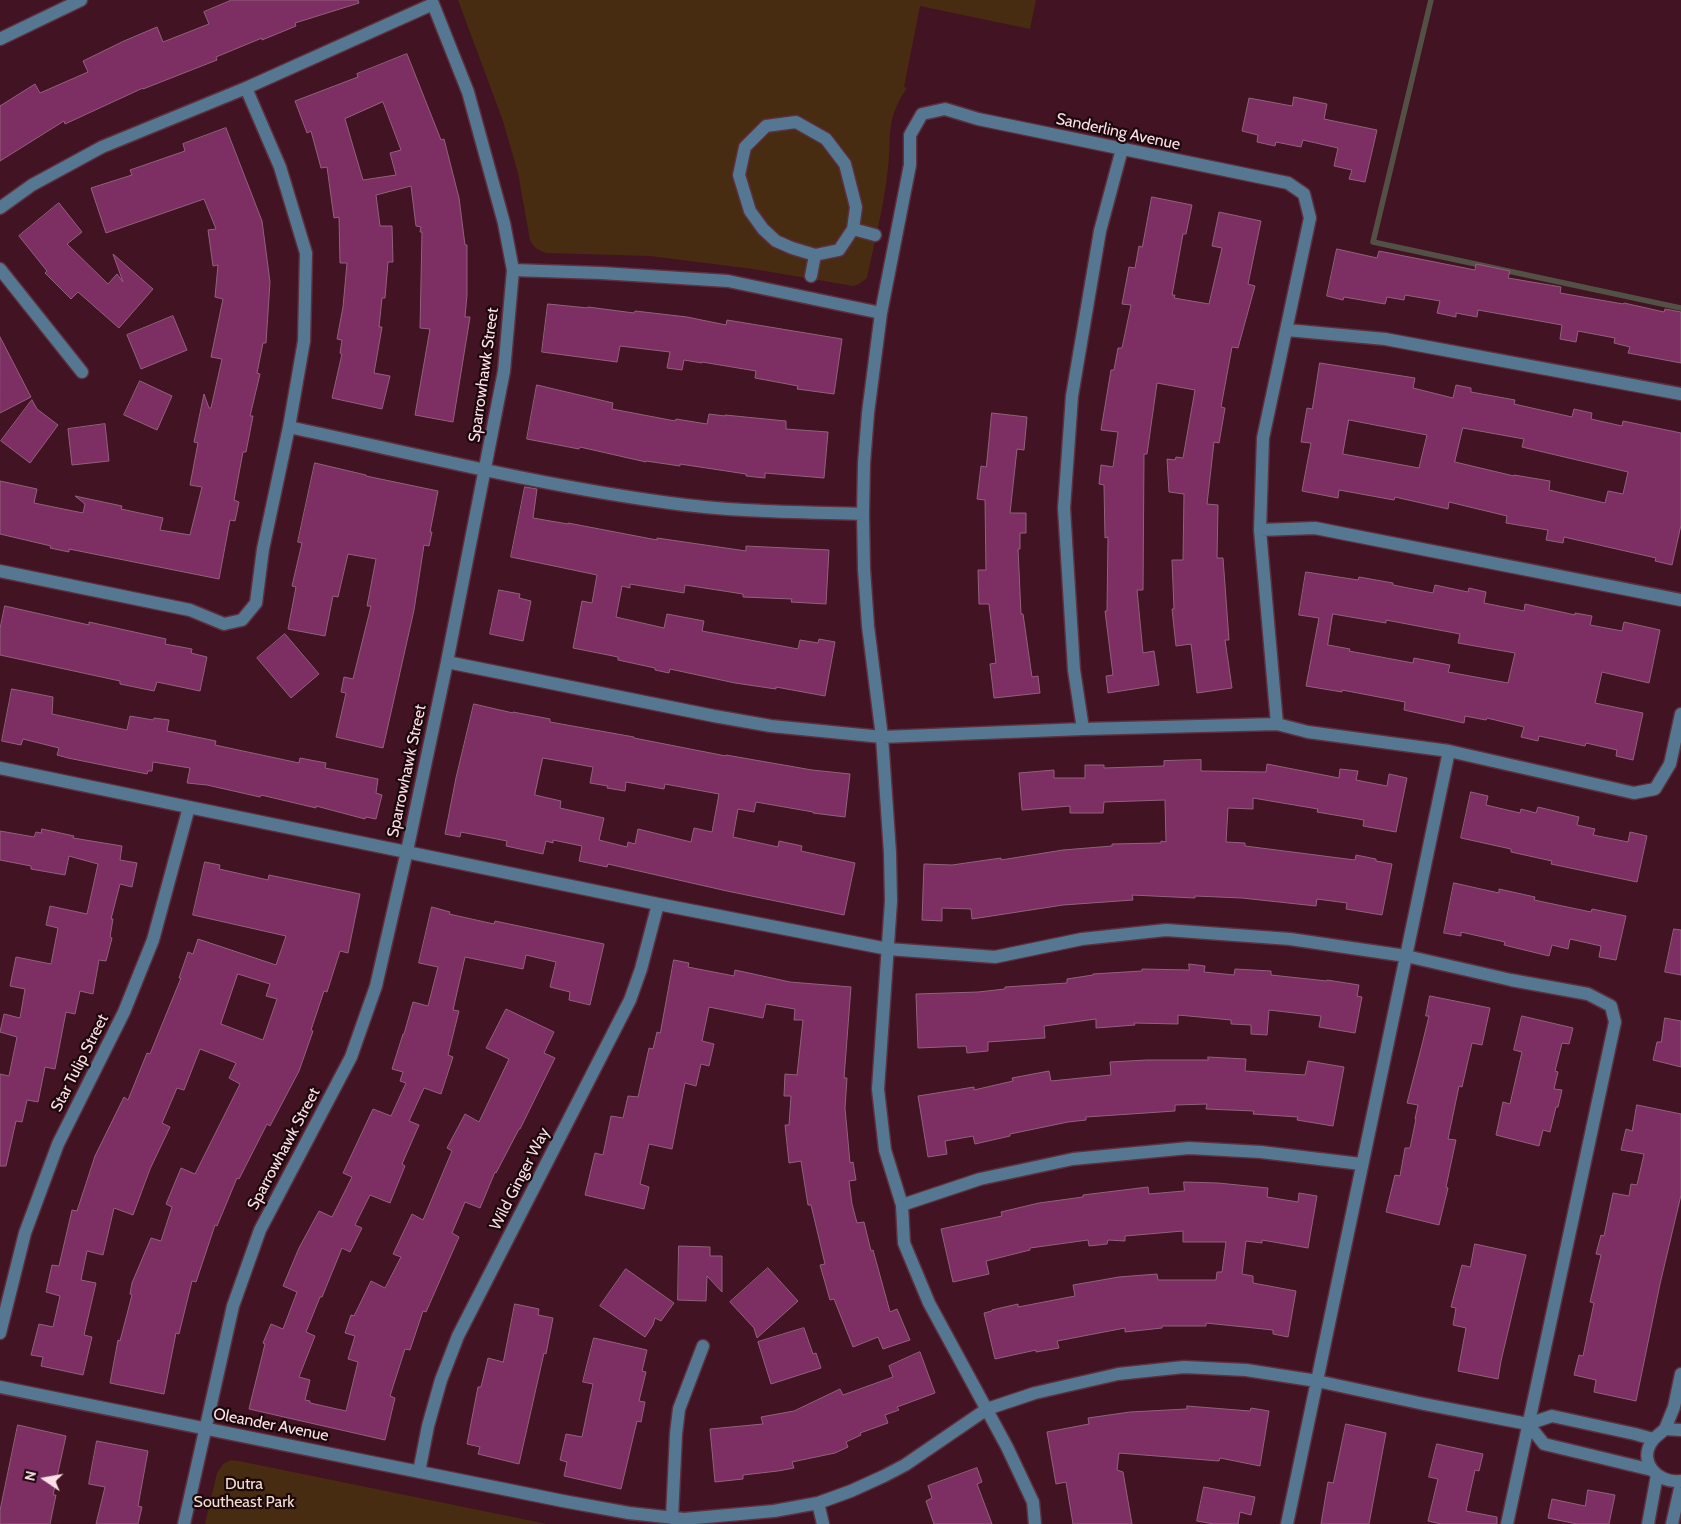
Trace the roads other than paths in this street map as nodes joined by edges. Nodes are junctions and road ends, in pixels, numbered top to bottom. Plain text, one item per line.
1 (81, 0) edge
2 (431, 1) edge
3 (0, 39) edge
4 (246, 88) junction
5 (1122, 149) junction
6 (0, 208) edge
7 (853, 230) junction
8 (874, 236) dead end
9 (815, 255) junction
10 (0, 269) edge
11 (513, 270) junction
12 (811, 276) dead end
13 (880, 313) junction
14 (1286, 330) junction
15 (82, 372) dead end
16 (1681, 394) edge
17 (289, 427) junction
18 (485, 469) junction
19 (863, 514) junction
20 (1260, 530) junction
21 (0, 571) edge
22 (1681, 600) edge
23 (447, 662) junction
24 (1681, 714) edge
25 (1277, 724) junction
26 (1083, 729) junction
27 (882, 737) junction
28 (1449, 751) junction
29 (0, 768) edge
30 (189, 807) junction
31 (407, 851) junction
32 (658, 904) junction
33 (888, 949) junction
34 (1406, 956) junction
35 (1361, 1164) junction
36 (902, 1205) junction
37 (0, 1333) edge
38 (704, 1346) dead end
39 (1681, 1374) edge
40 (1317, 1381) junction
41 (0, 1387) edge
42 (987, 1409) junction
43 (1528, 1424) junction
44 (204, 1428) junction
45 (1665, 1429) junction
46 (1681, 1430) edge
47 (1653, 1439) junction
48 (419, 1472) junction
49 (1655, 1472) junction
50 (1681, 1482) edge
51 (818, 1503) junction
52 (672, 1518) junction
53 (184, 1524) edge
54 (823, 1524) edge
55 (1035, 1524) edge
56 (1287, 1524) edge
57 (1507, 1524) edge
58 (1648, 1524) edge
59 (1672, 1524) edge

1 - 3 street
2 - 4 street
2 - 11 street, Sparrowhawk Street
4 - 6 street
4 - 17 street
5 - 13 street, Sanderling Avenue
5 - 14 street, Sanderling Avenue
5 - 26 street
7 - 8 street
7 - 9 street
7 - 9 street
9 - 12 street
10 - 15 street
11 - 13 street
11 - 18 street, Sparrowhawk Street
13 - 19 street
14 - 16 street
14 - 20 street
17 - 18 street
17 - 21 street
18 - 19 street
18 - 23 street, Sparrowhawk Street
19 - 27 street
20 - 22 street
20 - 25 street
23 - 27 street
23 - 31 street, Sparrowhawk Street
24 - 28 street
25 - 26 street
25 - 28 street
26 - 27 street
27 - 33 street
28 - 34 street
29 - 30 street
30 - 31 street
30 - 37 street, Star Tulip Street
31 - 32 street
31 - 44 street, Sparrowhawk Street
32 - 33 street
32 - 48 street, Wild Ginger Way
33 - 34 street
33 - 36 street
34 - 35 street
34 - 43 street
35 - 36 street
35 - 40 street
36 - 42 street
38 - 52 street
39 - 45 street
40 - 42 street, Oleander Avenue
40 - 43 street, Oleander Avenue
40 - 56 street
41 - 44 street, Oleander Avenue
42 - 51 street, Oleander Avenue
42 - 55 street
43 - 47 street
43 - 49 street
43 - 57 street
44 - 48 street, Oleander Avenue
44 - 53 street, Sparrowhawk Street
45 - 46 street
45 - 47 street
47 - 49 street
48 - 52 street, Oleander Avenue
49 - 50 street
49 - 58 street
50 - 59 street
51 - 52 street, Oleander Avenue
51 - 54 street

